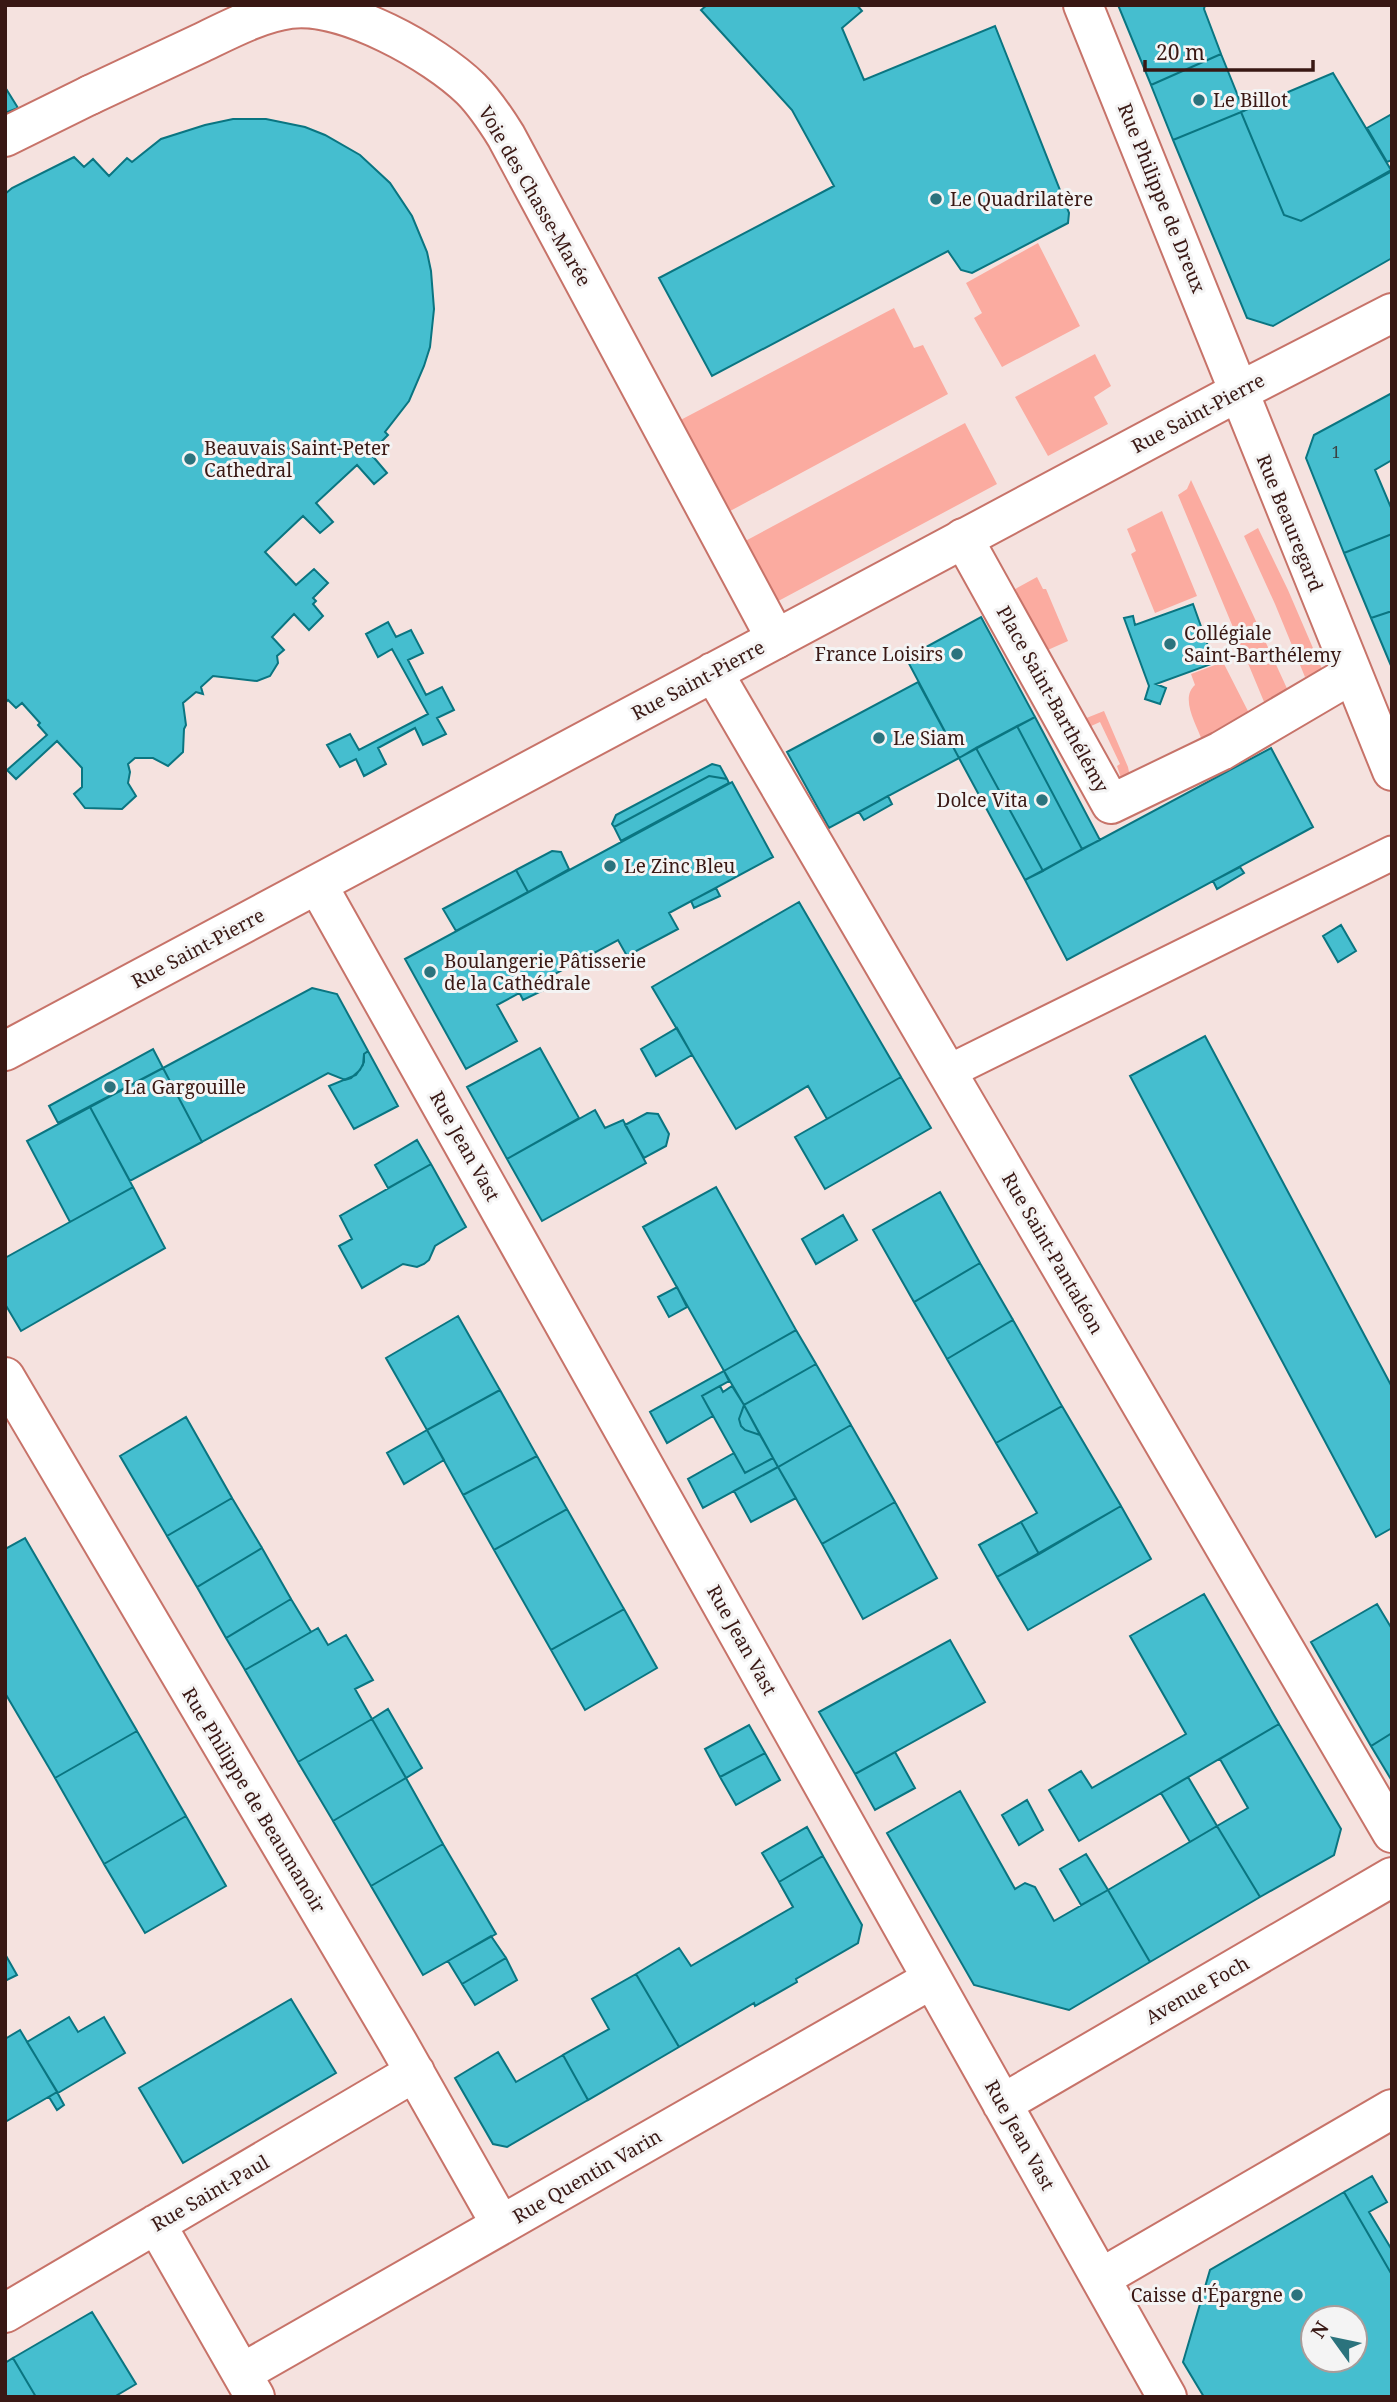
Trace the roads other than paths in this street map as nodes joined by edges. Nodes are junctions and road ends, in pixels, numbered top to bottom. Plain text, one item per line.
1 (1083, 5) edge
2 (5, 137) edge
3 (1392, 313) edge
4 (1238, 392) junction
5 (963, 538) junction
6 (776, 639) junction
7 (713, 672) junction
8 (1352, 674) junction
9 (1392, 771) edge
10 (1392, 853) edge
11 (317, 884) junction
12 (5, 1051) edge
13 (947, 1072) junction
14 (5, 1377) edge
15 (1392, 1833) edge
16 (1392, 1877) edge
17 (932, 1979) junction
18 (415, 2072) junction
19 (1002, 2104) junction
20 (1392, 2109) edge
21 (156, 2224) junction
22 (501, 2225) junction
23 (1101, 2278) junction
24 (5, 2313) edge
25 (249, 2385) edge
26 (1167, 2397) edge

1 - 4 street, Rue Philippe de Dreux
2 - 6 street, Voie des Chasse-Marée
3 - 4 street, Rue Saint-Pierre
4 - 5 street, Rue Saint-Pierre
4 - 8 street, Rue Beauregard
5 - 6 street, Rue Saint-Pierre
5 - 8 street, Place Saint-Barthélémy
6 - 7 street, Rue Saint-Pierre
7 - 11 street, Rue Saint-Pierre
7 - 13 street, Rue Saint-Pantaléon
8 - 9 street, Rue Beauregard
10 - 13 lane
11 - 12 street, Rue Saint-Pierre
11 - 17 street, Rue Jean Vast
13 - 15 street, Rue Saint-Pantaléon
14 - 18 street, Rue Philippe de Beaumanoir
16 - 19 street, Avenue Foch
17 - 19 street, Rue Jean Vast
17 - 22 street, Rue Quentin Varin
18 - 21 street, Rue Saint-Paul
18 - 22 street, Rue Philippe de Beaumanoir
19 - 23 street, Rue Jean Vast
20 - 23 street
21 - 24 street, Rue Saint-Paul
21 - 25 street
22 - 25 street, Rue Quentin Varin
23 - 26 street, Rue Jean Vast

